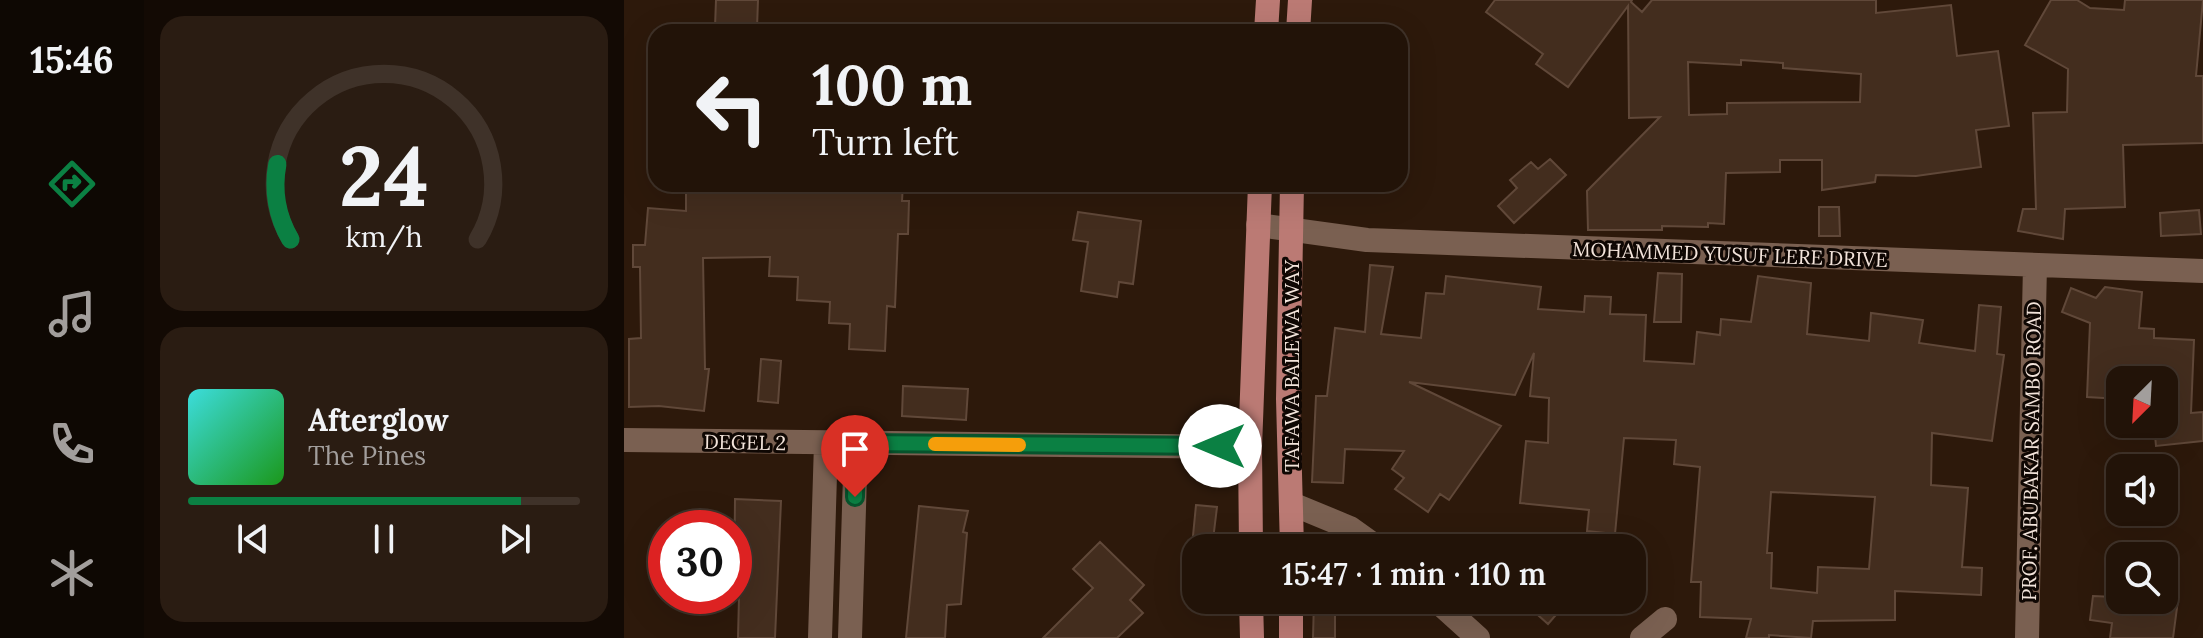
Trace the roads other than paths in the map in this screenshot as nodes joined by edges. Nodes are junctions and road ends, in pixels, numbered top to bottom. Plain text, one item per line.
1 (1268, 0) edge
2 (1300, 0) edge
3 (1266, 24) edge
4 (1298, 24) edge
5 (1260, 192) edge
6 (1292, 192) edge
7 (1258, 225) junction
8 (1291, 228) junction
9 (2035, 265) junction
10 (2203, 271) edge
11 (624, 440) edge
12 (826, 443) junction
13 (856, 443) junction
14 (1250, 447) junction
15 (1292, 504) junction
16 (1251, 534) edge
17 (1292, 534) edge
18 (1358, 534) edge
19 (821, 604) junction
20 (852, 605) junction
21 (1251, 614) edge
22 (1291, 614) edge
23 (1451, 614) edge
24 (1665, 619) dead end
25 (820, 638) edge
26 (850, 638) edge
27 (1252, 638) edge
28 (1291, 638) edge
29 (1478, 638) edge
30 (1642, 638) edge
31 (2027, 638) edge

1 - 3 main road
2 - 4 main road
5 - 7 main road, TAFAWA BALEWA WAY
6 - 8 main road, TAFAWA BALEWA WAY
7 - 8 street, MOHAMMED YUSUF LERE DRIVE
7 - 14 main road, TAFAWA BALEWA WAY
8 - 9 street, MOHAMMED YUSUF LERE DRIVE
8 - 15 main road, TAFAWA BALEWA WAY
9 - 10 street, MOHAMMED YUSUF LERE DRIVE
9 - 31 street, PROF. ABUBAKAR SAMBO ROAD
11 - 12 street, DEGEL 2
12 - 13 street, DEGEL 2
12 - 19 street
13 - 14 street, DEGEL 2
13 - 20 street
14 - 16 main road, TAFAWA BALEWA WAY
15 - 17 main road, TAFAWA BALEWA WAY
15 - 18 street
19 - 20 street
19 - 25 street
20 - 26 street
21 - 27 main road
22 - 28 main road
23 - 29 street
24 - 30 street

